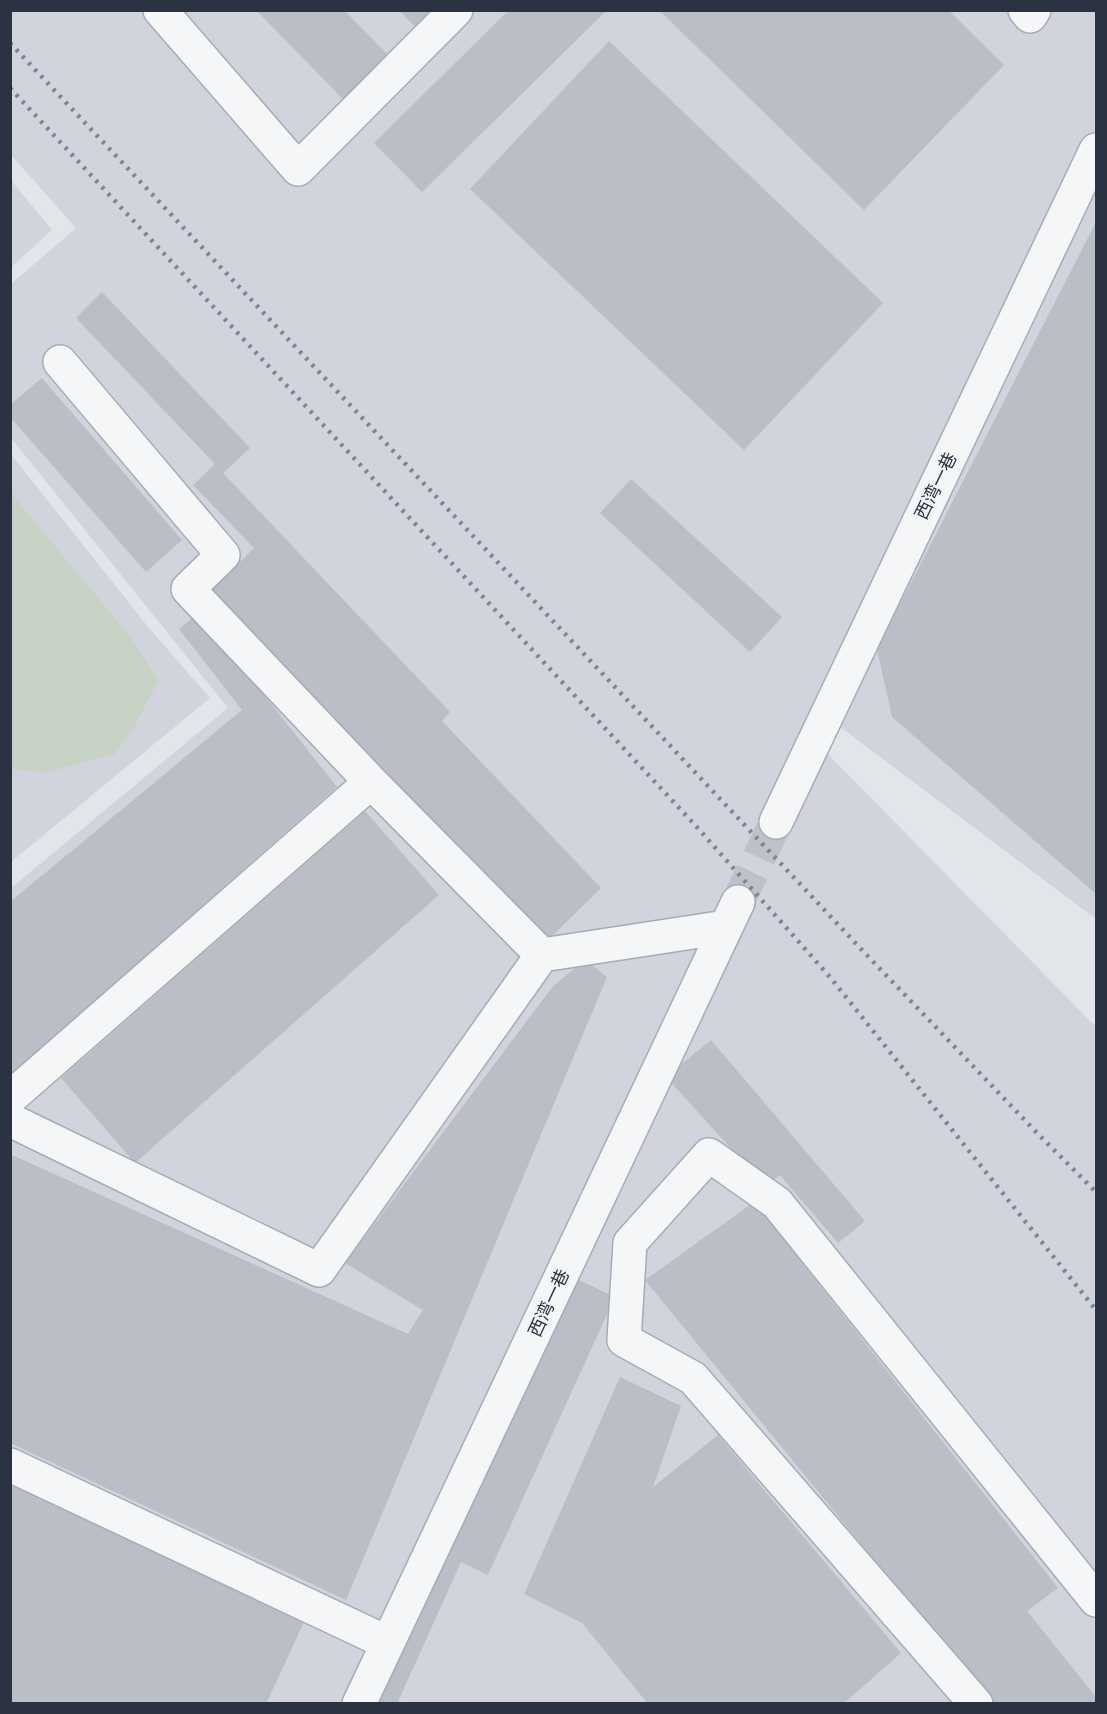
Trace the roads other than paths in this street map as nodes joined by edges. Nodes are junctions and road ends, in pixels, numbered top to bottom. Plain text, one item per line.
1 (160, 10) edge
2 (456, 10) edge
3 (1025, 10) edge
4 (1034, 10) edge
5 (1096, 150) edge
6 (60, 362) dead end
7 (371, 782) junction
8 (776, 822) tunnel mouth
9 (542, 955) junction
10 (10, 1098) edge
11 (10, 1120) edge
12 (10, 1465) edge
13 (1096, 1600) edge
14 (388, 1643) junction
15 (359, 1704) edge
16 (976, 1704) edge

1 - 2 street
3 - 4 street
5 - 8 street, 西湾一巷
6 - 7 street
7 - 9 street
7 - 10 street
9 - 11 street
9 - 14 street, 西湾一巷
12 - 14 street
13 - 16 street
14 - 15 street, 西湾一巷

